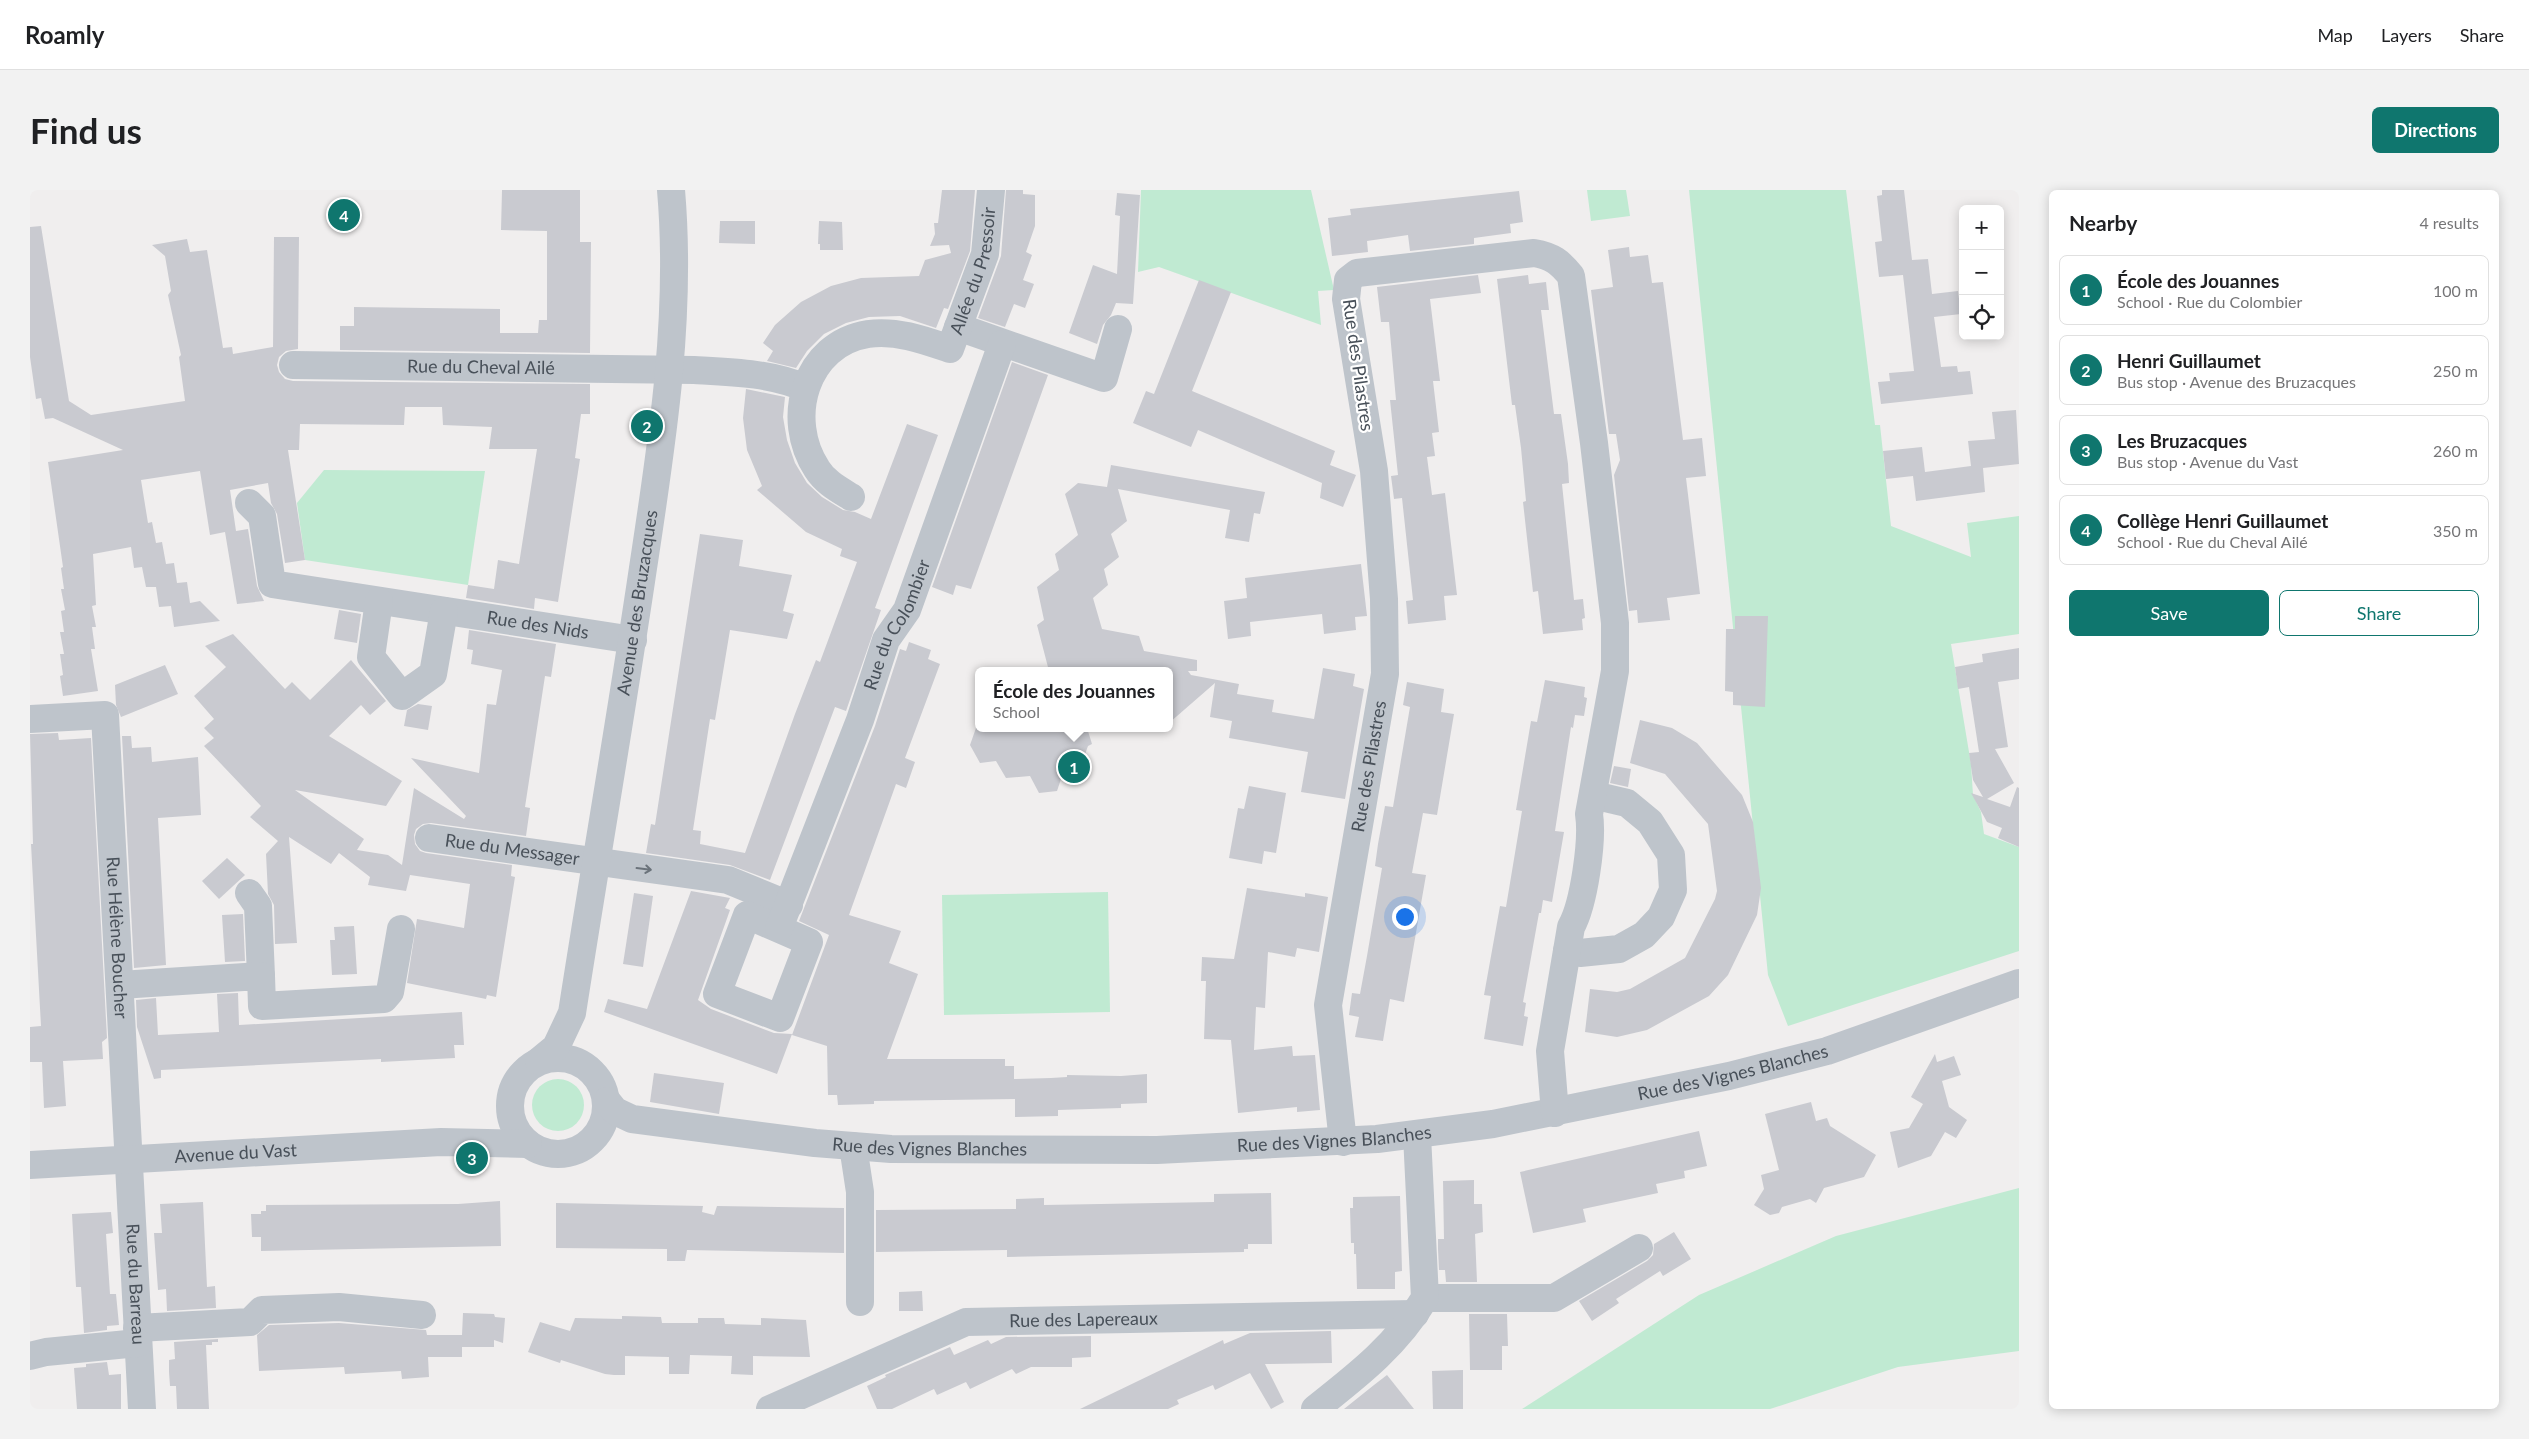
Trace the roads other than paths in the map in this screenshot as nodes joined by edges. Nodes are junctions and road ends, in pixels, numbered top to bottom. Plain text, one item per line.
1 (671, 190) edge
2 (991, 190) edge
3 (1118, 329) dead end
4 (954, 338) junction
5 (1002, 344) junction
6 (292, 365) dead end
7 (670, 369) junction
8 (805, 388) junction
9 (851, 497) dead end
10 (249, 503) dead end
11 (379, 601) junction
12 (444, 611) junction
13 (632, 640) junction
14 (30, 719) edge
15 (1593, 795) junction
16 (429, 838) dead end
17 (596, 862) junction
18 (249, 893) dead end
19 (402, 929) dead end
20 (1566, 951) junction
21 (261, 976) junction
22 (2019, 983) edge
23 (120, 985) junction
24 (572, 1013) junction
25 (539, 1061) junction
26 (587, 1066) junction
27 (509, 1103) junction
28 (605, 1112) junction
29 (1555, 1113) junction
30 (1417, 1135) junction
31 (441, 1142) junction
32 (1343, 1142) junction
33 (528, 1144) junction
34 (853, 1146) junction
35 (130, 1160) junction
36 (30, 1165) edge
37 (1639, 1248) dead end
38 (860, 1302) dead end
39 (1420, 1306) junction
40 (422, 1315) dead end
41 (137, 1336) junction
42 (30, 1356) edge
43 (142, 1409) edge
44 (770, 1409) edge
45 (1315, 1409) edge

1 - 7 street, Avenue des Bruzacques
2 - 4 street, Allée du Pressoir
3 - 5 street
4 - 5 street
4 - 8 street
17 -> 5 street, Rue du Colombier
6 - 7 street, Rue du Cheval Ailé
7 - 8 street, Rue du Cheval Ailé
7 - 13 street, Avenue des Bruzacques
8 - 9 street
10 - 11 street, Rue des Nids
11 - 12 street, Rue des Nids
11 - 12 street
12 - 13 street, Rue des Nids
13 - 17 street, Avenue des Bruzacques
14 - 23 street, Rue Hélène Boucher
15 - 20 street, Rue des Pilastres
15 - 20 street
15 - 32 street, Rue des Pilastres
16 - 17 street, Rue du Messager
17 - 24 street, Avenue des Bruzacques
18 - 21 street
19 - 21 street
20 - 29 street, Rue des Pilastres
21 - 23 street
22 - 29 street, Rue des Vignes Blanches
23 - 35 street, Rue Hélène Boucher
24 - 25 street, Avenue des Bruzacques
24 - 26 street, Avenue des Bruzacques
25 - 26 street
25 - 27 street
26 - 28 street
27 - 31 street, Avenue du Vast
27 - 33 street
28 - 33 street
28 - 34 street, Rue des Vignes Blanches
29 - 30 street, Rue des Vignes Blanches
30 - 32 street, Rue des Vignes Blanches
30 - 39 street
31 - 33 street, Avenue du Vast
31 - 35 street, Avenue du Vast
32 - 34 street, Rue des Vignes Blanches
34 - 38 street
35 - 36 street, Avenue du Vast
35 - 41 street, Rue du Barreau
37 - 39 street, Rue des Lapereaux
39 - 44 street, Rue des Lapereaux
39 - 45 street
40 - 41 street
41 - 42 street
41 - 43 street, Rue du Barreau

